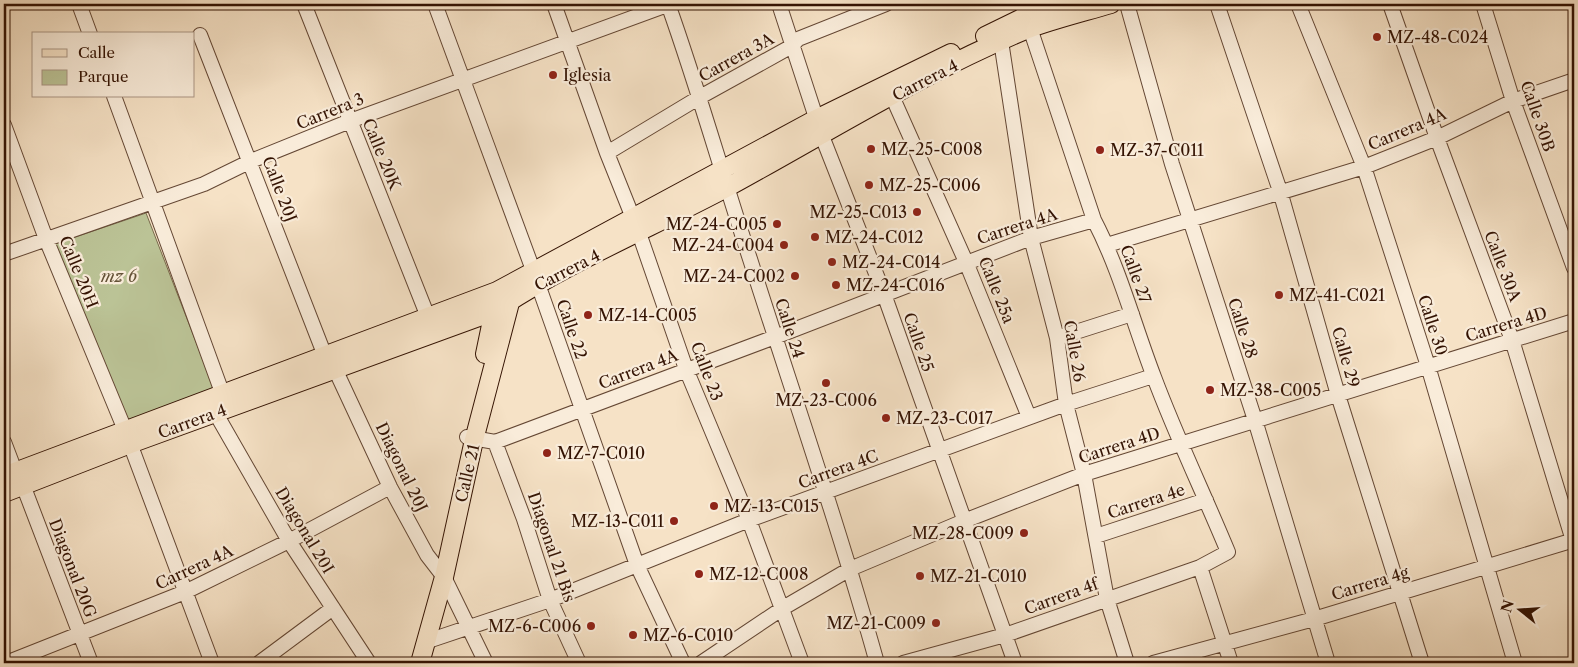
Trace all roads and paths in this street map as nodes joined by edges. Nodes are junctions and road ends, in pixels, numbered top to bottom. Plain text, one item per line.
1 (79, 4) edge
2 (304, 4) edge
3 (434, 4) edge
4 (554, 4) edge
5 (669, 4) edge
6 (779, 4) edge
7 (1060, 4) edge
8 (1111, 4) edge
9 (1127, 4) edge
10 (1217, 4) edge
11 (1298, 4) edge
12 (1390, 4) edge
13 (1482, 4) edge
14 (880, 5) edge
15 (1026, 16) edge
16 (89, 32) edge
17 (200, 35) dead end
18 (1001, 41) junction
19 (568, 42) junction
20 (792, 46) junction
21 (463, 80) junction
22 (1574, 80) edge
23 (892, 96) junction
24 (700, 97) junction
25 (115, 98) edge
26 (1513, 100) junction
27 (350, 121) junction
28 (4, 125) edge
29 (819, 127) junction
30 (1437, 138) junction
31 (607, 153) junction
32 (251, 162) junction
33 (1364, 166) junction
34 (721, 170) junction
35 (726, 188) junction
36 (1280, 191) junction
37 (154, 203) junction
38 (1189, 219) junction
39 (1094, 220) junction
40 (636, 226) junction
41 (1031, 238) junction
42 (46, 239) junction
43 (1107, 244) junction
44 (4, 254) edge
45 (966, 262) junction
46 (1574, 268) edge
47 (536, 277) junction
48 (513, 282) joint
49 (884, 294) junction
50 (504, 295) junction
51 (495, 311) junction
52 (1132, 314) junction
53 (428, 317) junction
54 (1574, 321) edge
55 (775, 337) junction
56 (1057, 338) junction
57 (1512, 340) junction
58 (330, 362) junction
59 (1428, 366) junction
60 (686, 369) junction
61 (1154, 376) junction
62 (1338, 394) junction
63 (223, 395) junction
64 (1066, 404) junction
65 (582, 410) junction
66 (215, 412) junction
67 (1030, 417) junction
68 (1254, 420) junction
69 (127, 437) junction
70 (471, 439) junction
71 (4, 442) edge
72 (495, 442) junction
73 (1180, 444) junction
74 (938, 450) junction
75 (1084, 474) junction
76 (14, 478) edge
77 (390, 487) junction
78 (825, 492) junction
79 (4, 493) edge
80 (1206, 500) junction
81 (749, 520) junction
82 (964, 521) junction
83 (1096, 536) junction
84 (289, 541) junction
85 (1574, 541) edge
86 (1228, 552) joint
87 (637, 565) junction
88 (1485, 567) junction
89 (850, 568) junction
90 (1200, 568) junction
91 (440, 573) junction
92 (186, 592) junction
93 (1401, 592) junction
94 (1107, 598) junction
95 (550, 600) junction
96 (333, 608) junction
97 (783, 608) junction
98 (1314, 619) junction
99 (468, 627) junction
100 (80, 635) junction
101 (1005, 636) junction
102 (425, 642) junction
103 (1225, 643) junction
104 (1176, 660) edge
105 (6, 663) edge
106 (91, 663) edge
107 (212, 663) edge
108 (259, 663) edge
109 (369, 663) edge
110 (413, 663) edge
111 (420, 663) edge
112 (486, 663) edge
113 (579, 663) edge
114 (683, 663) edge
115 (701, 663) edge
116 (802, 663) edge
117 (877, 663) edge
118 (903, 663) edge
119 (1015, 663) edge
120 (1128, 663) edge
121 (1153, 663) edge
122 (1230, 663) edge
123 (1328, 663) edge
124 (1422, 663) edge
125 (1515, 663) edge

1 - 16 street
2 - 27 street, Calle 20K
3 - 21 street, Calle 22
4 - 19 street, Calle 23
5 - 19 street, Carrera 3
5 - 24 street, Calle 24
6 - 20 street, Calle 25
7 - 15 main road, Carrera 4
8 - 15 main road, Carrera 4
9 - 38 street, Calle 28
10 - 36 street, Calle 29
11 - 33 street, Calle 30
12 - 30 street, Calle 30A
13 - 26 street, Calle 30B
14 - 20 street, Carrera 3A
15 - 18 main road, Carrera 4
15 - 29 main road, Carrera 4
15 - 39 street, Calle 27
17 - 32 street, Calle 20J
18 - 23 main road, Carrera 4
18 - 41 street, Calle 26
19 - 21 street, Carrera 3
19 - 31 street, Calle 23
20 - 24 street, Carrera 3A
20 - 29 street, Calle 25
21 - 27 street, Carrera 3
21 - 47 street, Calle 22
22 - 26 street, Carrera 4A
23 - 29 main road, Carrera 4
23 - 45 street, Calle 25a
24 - 31 street, Carrera 3A
24 - 34 street, Calle 24
25 - 37 street
26 - 30 street, Carrera 4A
26 - 46 street, Calle 30B
27 - 32 street, Carrera 3
27 - 53 street, Calle 20K
28 - 42 street, Calle 20H
29 - 34 main road, Carrera 4
29 - 35 main road, Carrera 4
29 - 49 street, Calle 25
30 - 33 street, Carrera 4A
30 - 57 street, Calle 30A
31 - 40 street, Calle 23
32 - 37 street, Carrera 3
32 - 58 street, Calle 20J
33 - 36 street, Carrera 4A
33 - 59 street, Calle 30
34 - 35 street, Calle 24
34 - 40 main road, Carrera 4
35 - 40 main road, Carrera 4
35 - 55 street, Calle 24
36 - 38 street, Carrera 4A
36 - 62 street, Calle 29
37 - 42 street, Carrera 3
37 - 63 street
38 - 43 street, Carrera 4A
38 - 68 street, Calle 28
39 - 41 street, Carrera 4A
39 - 43 street, Calle 27
40 - 47 main road, Carrera 4
40 - 60 street, Calle 23
41 - 45 street, Carrera 4A
41 - 56 street, Calle 26
42 - 44 street, Carrera 3
42 - 69 street, Calle 20H
43 - 52 street, Calle 27
45 - 49 street, Carrera 4A
45 - 67 street, Calle 25a
47 - 48 main road, Carrera 4
47 - 50 main road, Carrera 4
47 - 65 street, Calle 22
48 - 50 main road, Calle 21
49 - 55 street, Carrera 4A
49 - 74 street, Calle 25
50 - 51 main road, Carrera 4
50 - 53 main road, Carrera 4
50 - 70 main road, Calle 21
51 - 58 main road, Carrera 4
51 - 70 main road, Calle 21
52 - 56 street
52 - 61 street, Calle 27
53 - 58 main road, Carrera 4
54 - 57 street, Carrera 4D
55 - 60 street, Carrera 4A
55 - 78 street, Calle 24
56 - 64 street, Calle 26
57 - 59 street, Carrera 4D
57 - 85 street, Calle 30A
58 - 63 main road, Carrera 4
58 - 66 main road, Carrera 4
58 - 77 street, Diagonal 20J
59 - 62 street, Carrera 4D
59 - 88 street, Calle 30
60 - 65 street, Carrera 4A
60 - 81 street, Calle 23
61 - 64 street, Carrera 4C
61 - 73 street, Calle 27
62 - 68 street, Carrera 4D
62 - 93 street, Calle 29
63 - 69 main road, Carrera 4
64 - 67 street, Carrera 4C
64 - 75 street, Calle 26
65 - 72 street, Carrera 4A
65 - 87 street, Calle 22
66 - 69 main road, Carrera 4
66 - 84 street, Diagonal 20I
67 - 74 street, Carrera 4C
68 - 73 street, Carrera 4D
68 - 98 street, Calle 28
69 - 76 main road, Carrera 4
69 - 92 street, Calle 20H
70 - 72 street, Carrera 4A
70 - 91 main road, Calle 21
71 - 76 street, Diagonal 20G
72 - 95 street, Diagonal 21 Bis
73 - 75 street, Carrera 4D
73 - 80 street, Calle 27
74 - 78 street, Carrera 4C
74 - 82 street, Calle 25
75 - 82 street, Carrera 4D
75 - 83 street, Calle 26
76 - 79 main road, Carrera 4
76 - 100 street, Diagonal 20G
77 - 84 street, Carrera 4A
77 - 91 street, Diagonal 20J
78 - 81 street, Carrera 4C
78 - 89 street, Calle 24
80 - 83 street, Carrera 4e
80 - 86 street, Calle 27
81 - 87 street, Carrera 4C
81 - 97 street, Calle 23
82 - 89 street, Carrera 4D
82 - 101 street, Calle 25
83 - 94 street, Calle 26
84 - 92 street, Carrera 4A
84 - 96 street, Diagonal 20I
85 - 88 street, Carrera 4g
86 - 90 street, Carrera 4f
87 - 95 street, Carrera 4C
87 - 114 street, Calle 22
88 - 93 street, Carrera 4g
88 - 125 street, Calle 30
89 - 97 street, Carrera 4D
89 - 117 street, Calle 24
90 - 94 street, Carrera 4f
90 - 103 street
91 - 99 street
91 - 102 main road, Calle 21
91 - 110 main road, Calle 21
92 - 100 street, Carrera 4A
92 - 107 street, Calle 20H
93 - 98 street, Carrera 4g
93 - 124 street, Calle 29
94 - 101 street, Carrera 4f
94 - 120 street, Calle 26
95 - 99 street, Carrera 4C
95 - 113 street, Diagonal 21 Bis
96 - 108 street
96 - 109 street, Diagonal 20I
97 - 115 street, Carrera 4D
97 - 116 street, Calle 23
98 - 103 street, Carrera 4g
98 - 123 street, Calle 28
99 - 102 street, Carrera 4C
99 - 112 street
100 - 105 street, Carrera 4A
100 - 106 street, Diagonal 20G
101 - 118 street, Carrera 4f
101 - 119 street, Calle 25
102 - 111 main road, Calle 21
103 - 104 street, Carrera 4g
103 - 122 street
104 - 121 street, Carrera 4g

